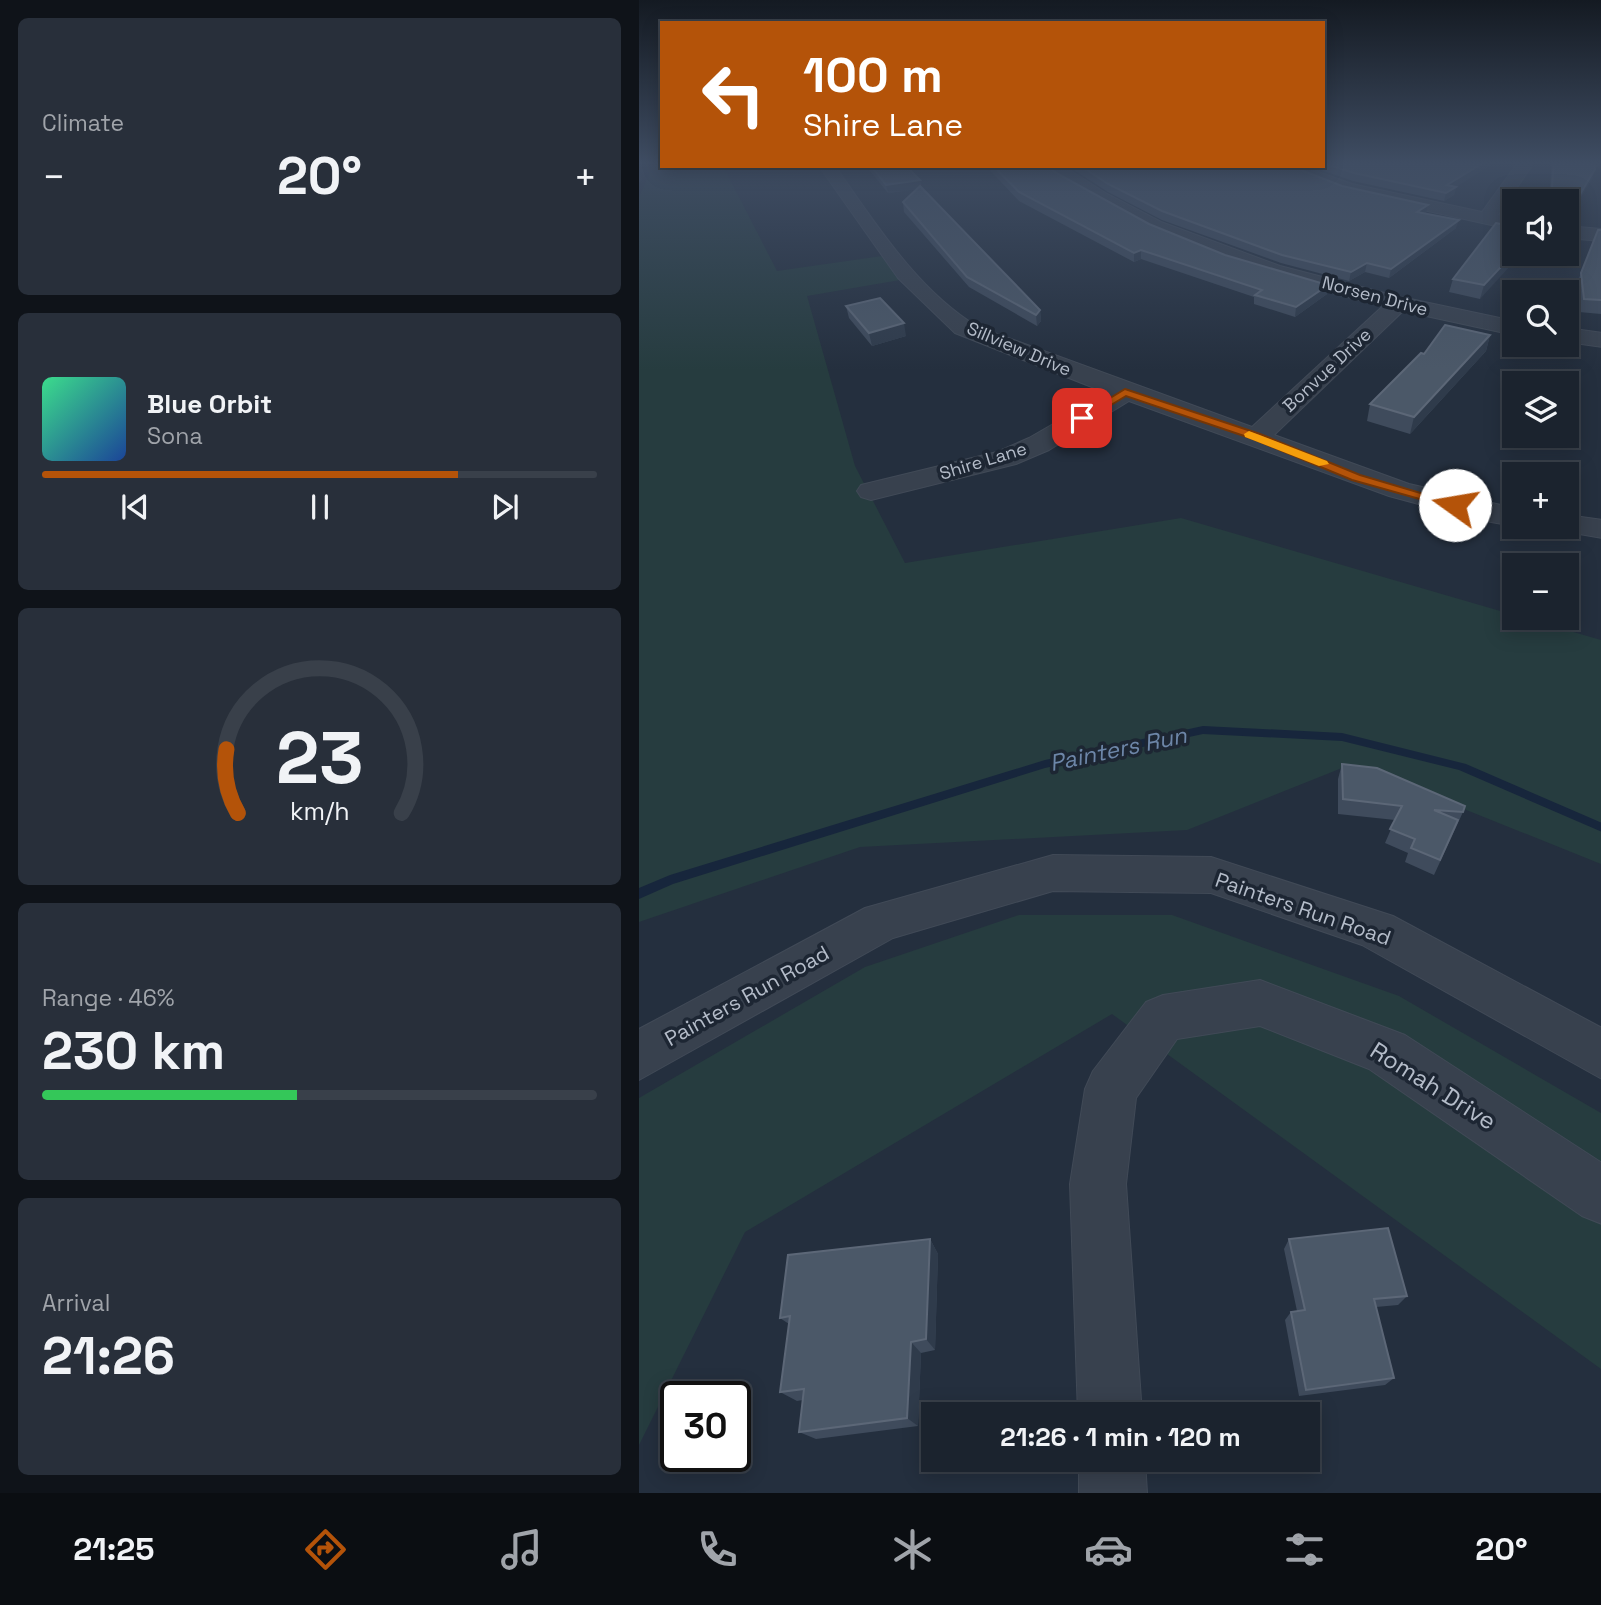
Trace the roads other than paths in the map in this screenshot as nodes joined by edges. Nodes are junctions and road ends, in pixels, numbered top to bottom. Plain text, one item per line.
1 (872, 231) edge
2 (1165, 231) edge
3 (1579, 233) edge
4 (1601, 235) edge
5 (1398, 304) junction
6 (1502, 326) edge
7 (1579, 337) edge
8 (1601, 340) edge
9 (1125, 393) junction
10 (1256, 437) junction
11 (871, 491) dead end
12 (1502, 514) edge
13 (1579, 526) edge
14 (1601, 529) edge
15 (1601, 1055) edge
16 (639, 1056) edge
17 (1601, 1196) edge
18 (1109, 1402) edge
19 (1112, 1472) edge
20 (1113, 1493) edge

1 - 9 street, Sillview Drive
2 - 5 street, Norsen Drive
3 - 4 street
5 - 6 street, Norsen Drive
5 - 10 street, Bonvue Drive
7 - 8 street
9 - 10 street, Sillview Drive
9 - 11 street, Shire Lane
10 - 12 street, Sillview Drive
13 - 14 street
15 - 16 street, Painters Run Road
17 - 18 street, Romah Drive
19 - 20 street

